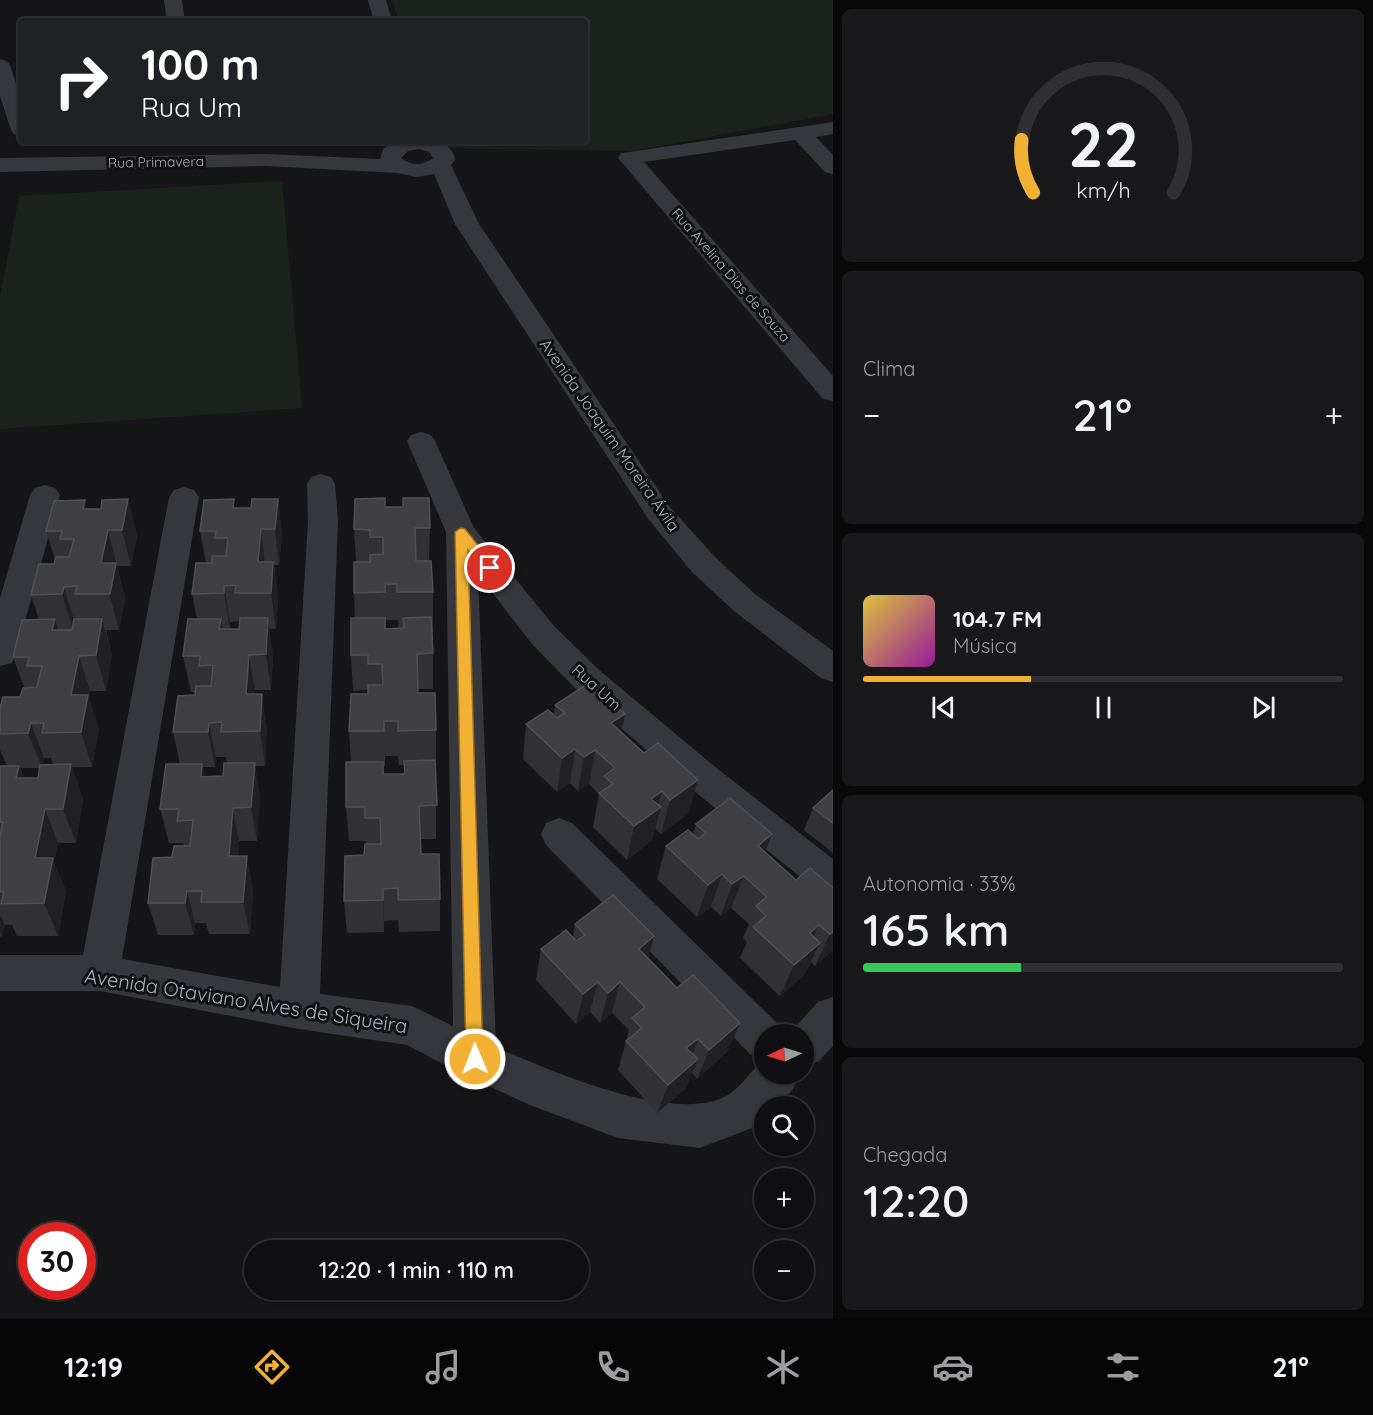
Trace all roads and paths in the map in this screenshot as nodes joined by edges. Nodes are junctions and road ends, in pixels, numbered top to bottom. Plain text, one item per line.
1 (173, 0) edge
2 (376, 0) edge
3 (176, 18) edge
4 (382, 18) edge
5 (0, 65) edge
6 (18, 121) edge
7 (833, 128) edge
8 (800, 133) junction
9 (26, 144) edge
10 (255, 144) edge
11 (407, 154) edge
12 (266, 160) junction
13 (0, 165) edge
14 (33, 165) junction
15 (833, 167) edge
16 (467, 224) junction
17 (833, 393) edge
18 (421, 441) dead end
19 (321, 484) dead end
20 (45, 495) dead end
21 (184, 497) dead end
22 (461, 532) junction
23 (0, 654) edge
24 (833, 669) edge
25 (559, 834) dead end
26 (833, 881) edge
27 (0, 973) edge
28 (100, 973) junction
29 (299, 1010) junction
30 (833, 1016) edge
31 (754, 1029) edge
32 (814, 1036) edge
33 (475, 1059) junction
34 (768, 1084) edge

1 - 3 street
2 - 4 street
5 - 6 street
7 - 8 street
8 - 15 street
8 - 17 street, Rua Avelina Dias de Souza
9 - 14 street
10 - 12 street
11 - 12 street, Rua Primavera
11 - 16 street, Avenida Joaquim Moreira Ávila
11 - 16 street, Avenida Joaquim Moreira Ávila
12 - 14 street, Rua Primavera
13 - 14 street, Rua Primavera
16 - 24 street, Avenida Joaquim Moreira Ávila
18 - 22 street, Rua Um
19 - 29 street
20 - 23 street
21 - 28 street
22 - 26 street, Rua Um
22 - 33 street
25 - 31 street
27 - 28 street, Avenida Otaviano Alves de Siqueira
28 - 29 street, Avenida Otaviano Alves de Siqueira
29 - 33 street, Avenida Otaviano Alves de Siqueira
30 - 32 street
33 - 34 street, Avenida Otaviano Alves de Siqueira

